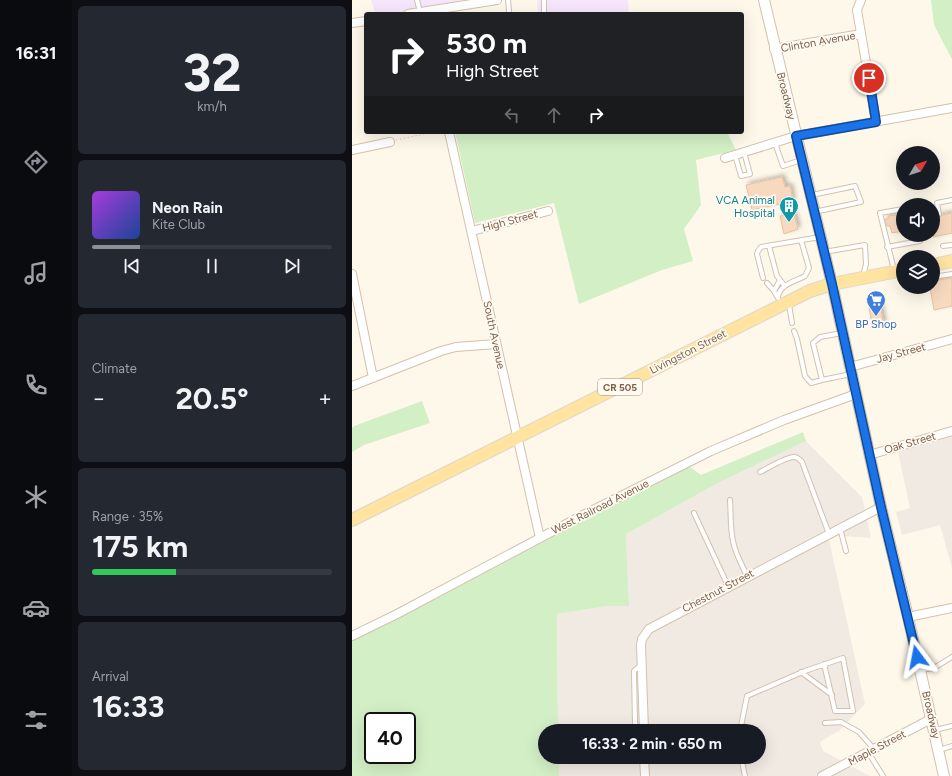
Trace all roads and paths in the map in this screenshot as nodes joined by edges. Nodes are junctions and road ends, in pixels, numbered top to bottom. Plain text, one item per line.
1 (417, 0) edge
2 (497, 0) edge
3 (508, 0) edge
4 (544, 0) edge
5 (764, 0) edge
6 (861, 0) edge
7 (483, 1) edge
8 (444, 11) edge
9 (420, 12) edge
10 (432, 12) edge
11 (509, 12) edge
12 (544, 12) edge
13 (364, 21) edge
14 (352, 23) edge
15 (861, 34) junction
16 (774, 49) junction
17 (952, 108) edge
18 (876, 122) junction
19 (424, 134) edge
20 (449, 134) edge
21 (796, 136) junction
22 (390, 142) joint
23 (775, 143) junction
24 (352, 150) edge
25 (744, 152) junction
26 (735, 155) junction
27 (725, 158) dead end
28 (801, 160) junction
29 (810, 196) junction
30 (952, 200) edge
31 (940, 202) edge
32 (896, 210) edge
33 (548, 211) dead end
34 (814, 212) junction
35 (472, 231) junction
36 (820, 237) junction
37 (801, 240) junction
38 (914, 242) edge
39 (952, 245) edge
40 (769, 246) junction
41 (943, 246) dead end
42 (887, 247) junction
43 (824, 252) junction
44 (952, 261) edge
45 (940, 264) edge
46 (896, 265) edge
47 (896, 272) edge
48 (352, 274) edge
49 (952, 274) edge
50 (940, 276) edge
51 (764, 278) dead end
52 (862, 278) junction
53 (780, 280) junction
54 (767, 283) dead end
55 (832, 284) junction
56 (784, 285) junction
57 (774, 291) junction
58 (783, 302) junction
59 (792, 323) dead end
60 (794, 331) dead end
61 (842, 333) junction
62 (952, 339) edge
63 (496, 344) junction
64 (850, 370) junction
65 (373, 378) junction
66 (822, 380) junction
67 (352, 386) edge
68 (856, 394) junction
69 (952, 431) edge
70 (518, 438) junction
71 (869, 455) junction
72 (760, 472) dead end
73 (730, 500) dead end
74 (881, 507) junction
75 (694, 513) dead end
76 (352, 520) edge
77 (840, 528) junction
78 (829, 534) junction
79 (540, 538) junction
80 (846, 551) dead end
81 (747, 576) junction
82 (728, 586) junction
83 (952, 608) edge
84 (908, 617) junction
85 (352, 636) edge
86 (952, 657) edge
87 (824, 664) junction
88 (920, 671) junction
89 (801, 672) junction
90 (832, 695) junction
91 (931, 719) junction
92 (824, 723) dead end
93 (644, 724) edge
94 (741, 724) edge
95 (952, 726) edge
96 (934, 730) junction
97 (952, 746) edge
98 (938, 750) junction
99 (871, 751) junction
100 (644, 764) edge
101 (743, 764) edge
102 (645, 776) edge
103 (745, 776) edge
104 (822, 776) edge
105 (883, 776) edge
106 (944, 776) edge

1 - 9 lane
2 - 7 street
3 - 11 lane
4 - 12 lane
5 - 16 street, Broadway
6 - 15 street
7 - 8 street
8 - 10 street
13 - 14 street
15 - 16 street, Clinton Avenue
15 - 18 street
16 - 21 street, Broadway
17 - 18 street
18 - 21 street
19 - 22 path
20 - 35 street, South Avenue
21 - 23 street
21 - 28 street, Broadway
22 - 24 street
23 - 25 street
23 - 28 lane
25 - 26 street
25 - 26 lane
26 - 27 street
28 - 29 street, Broadway
29 - 34 street, Broadway
29 - 34 lane
30 - 31 lane
32 - 42 lane
33 - 35 street, High Street
34 - 36 street, Broadway
35 - 63 street, South Avenue
36 - 37 lane
36 - 43 street, Broadway
37 - 40 lane
37 - 56 lane
38 - 42 lane
39 - 41 lane
40 - 51 lane
40 - 53 lane
42 - 46 lane
43 - 52 lane
43 - 55 street, Broadway
44 - 45 main road
47 - 52 main road, Livingston Street / CR 505
48 - 65 street
49 - 50 lane
52 - 55 main road, Livingston Street / CR 505
53 - 56 lane
53 - 57 lane
54 - 57 lane
55 - 58 main road, Livingston Street / CR 505
55 - 61 street, Broadway
56 - 58 lane
57 - 58 lane
58 - 59 lane
58 - 70 main road, Livingston Street / CR 505
60 - 66 lane
61 - 64 street, Broadway
61 - 66 lane
62 - 64 street, Jay Street
63 - 65 street
63 - 70 street, South Avenue
64 - 66 lane
64 - 68 street, Broadway
65 - 67 street
68 - 71 street, Broadway
68 - 79 street, West Railroad Avenue
69 - 71 street, Oak Street
70 - 76 main road, Livingston Street / CR 505
70 - 79 street, South Avenue
71 - 74 street, Broadway
72 - 78 lane
73 - 81 lane
74 - 77 street, Chestnut Street
74 - 84 street, Broadway
75 - 82 lane
77 - 78 street, Chestnut Street
77 - 80 lane
78 - 81 street, Chestnut Street
79 - 85 street, West Railroad Avenue
81 - 82 street, Chestnut Street
82 - 93 street, Chestnut Street
83 - 84 street
84 - 88 street, Broadway
86 - 88 lane
87 - 89 lane
87 - 90 lane
87 - 90 lane
88 - 91 street, Broadway
89 - 90 lane
89 - 94 lane
91 - 96 street, Broadway
91 - 99 street, Maple Street
92 - 99 lane
95 - 96 lane
96 - 98 street, Broadway
97 - 98 lane
98 - 106 street, Broadway
99 - 104 street, Maple Street
99 - 105 lane
100 - 102 street
101 - 103 lane

